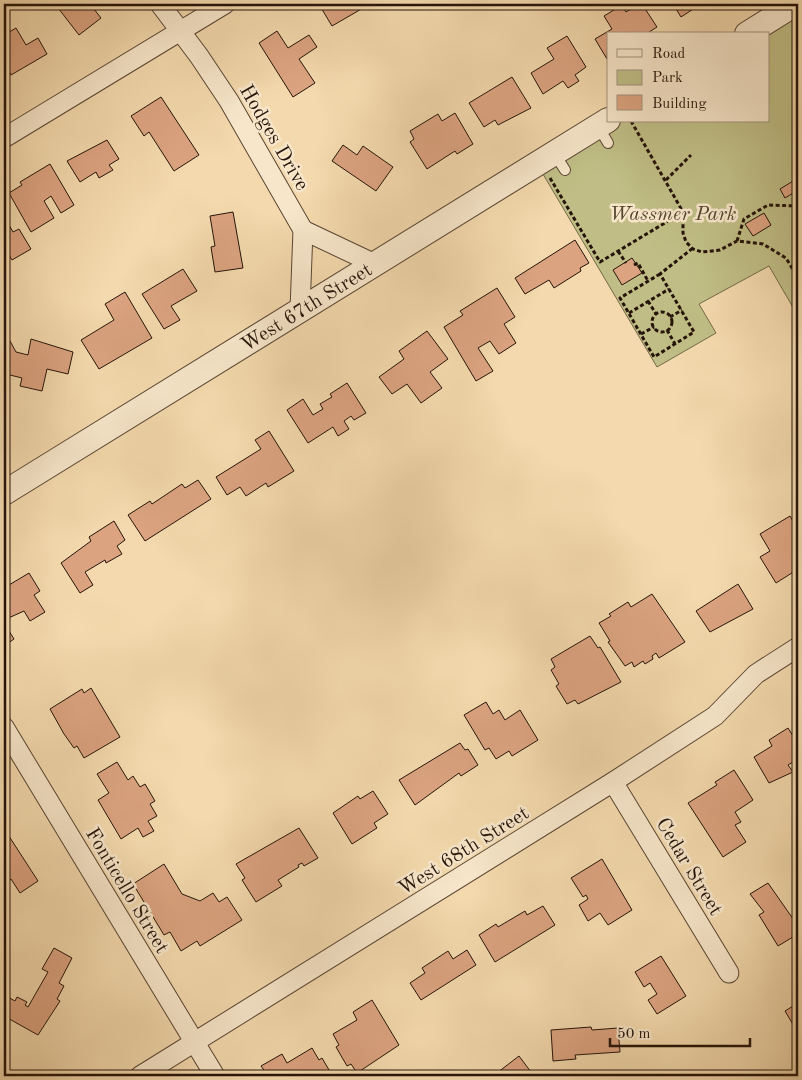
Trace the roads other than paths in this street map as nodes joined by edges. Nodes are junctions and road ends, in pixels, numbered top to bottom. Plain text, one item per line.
1 (160, 4) edge
2 (225, 4) edge
3 (795, 4) edge
4 (180, 30) junction
5 (750, 32) edge
6 (605, 130) edge
7 (4, 138) edge
8 (304, 230) junction
9 (375, 264) junction
10 (300, 310) junction
11 (4, 493) edge
12 (798, 648) edge
13 (4, 727) edge
14 (613, 782) junction
15 (729, 974) dead end
16 (195, 1042) junction
17 (140, 1076) edge
18 (215, 1076) edge

1 - 4 street, Hodges Drive
2 - 4 street
3 - 5 street
4 - 7 street
4 - 8 street, Hodges Drive
6 - 9 street, West 67th Street
8 - 9 street
8 - 10 street
9 - 10 street, West 67th Street
10 - 11 street, West 67th Street
12 - 14 street, West 68th Street
13 - 16 street, Fonticello Street
14 - 15 street, Cedar Street
14 - 16 street, West 68th Street
16 - 17 street, West 68th Street
16 - 18 street, Fonticello Street

